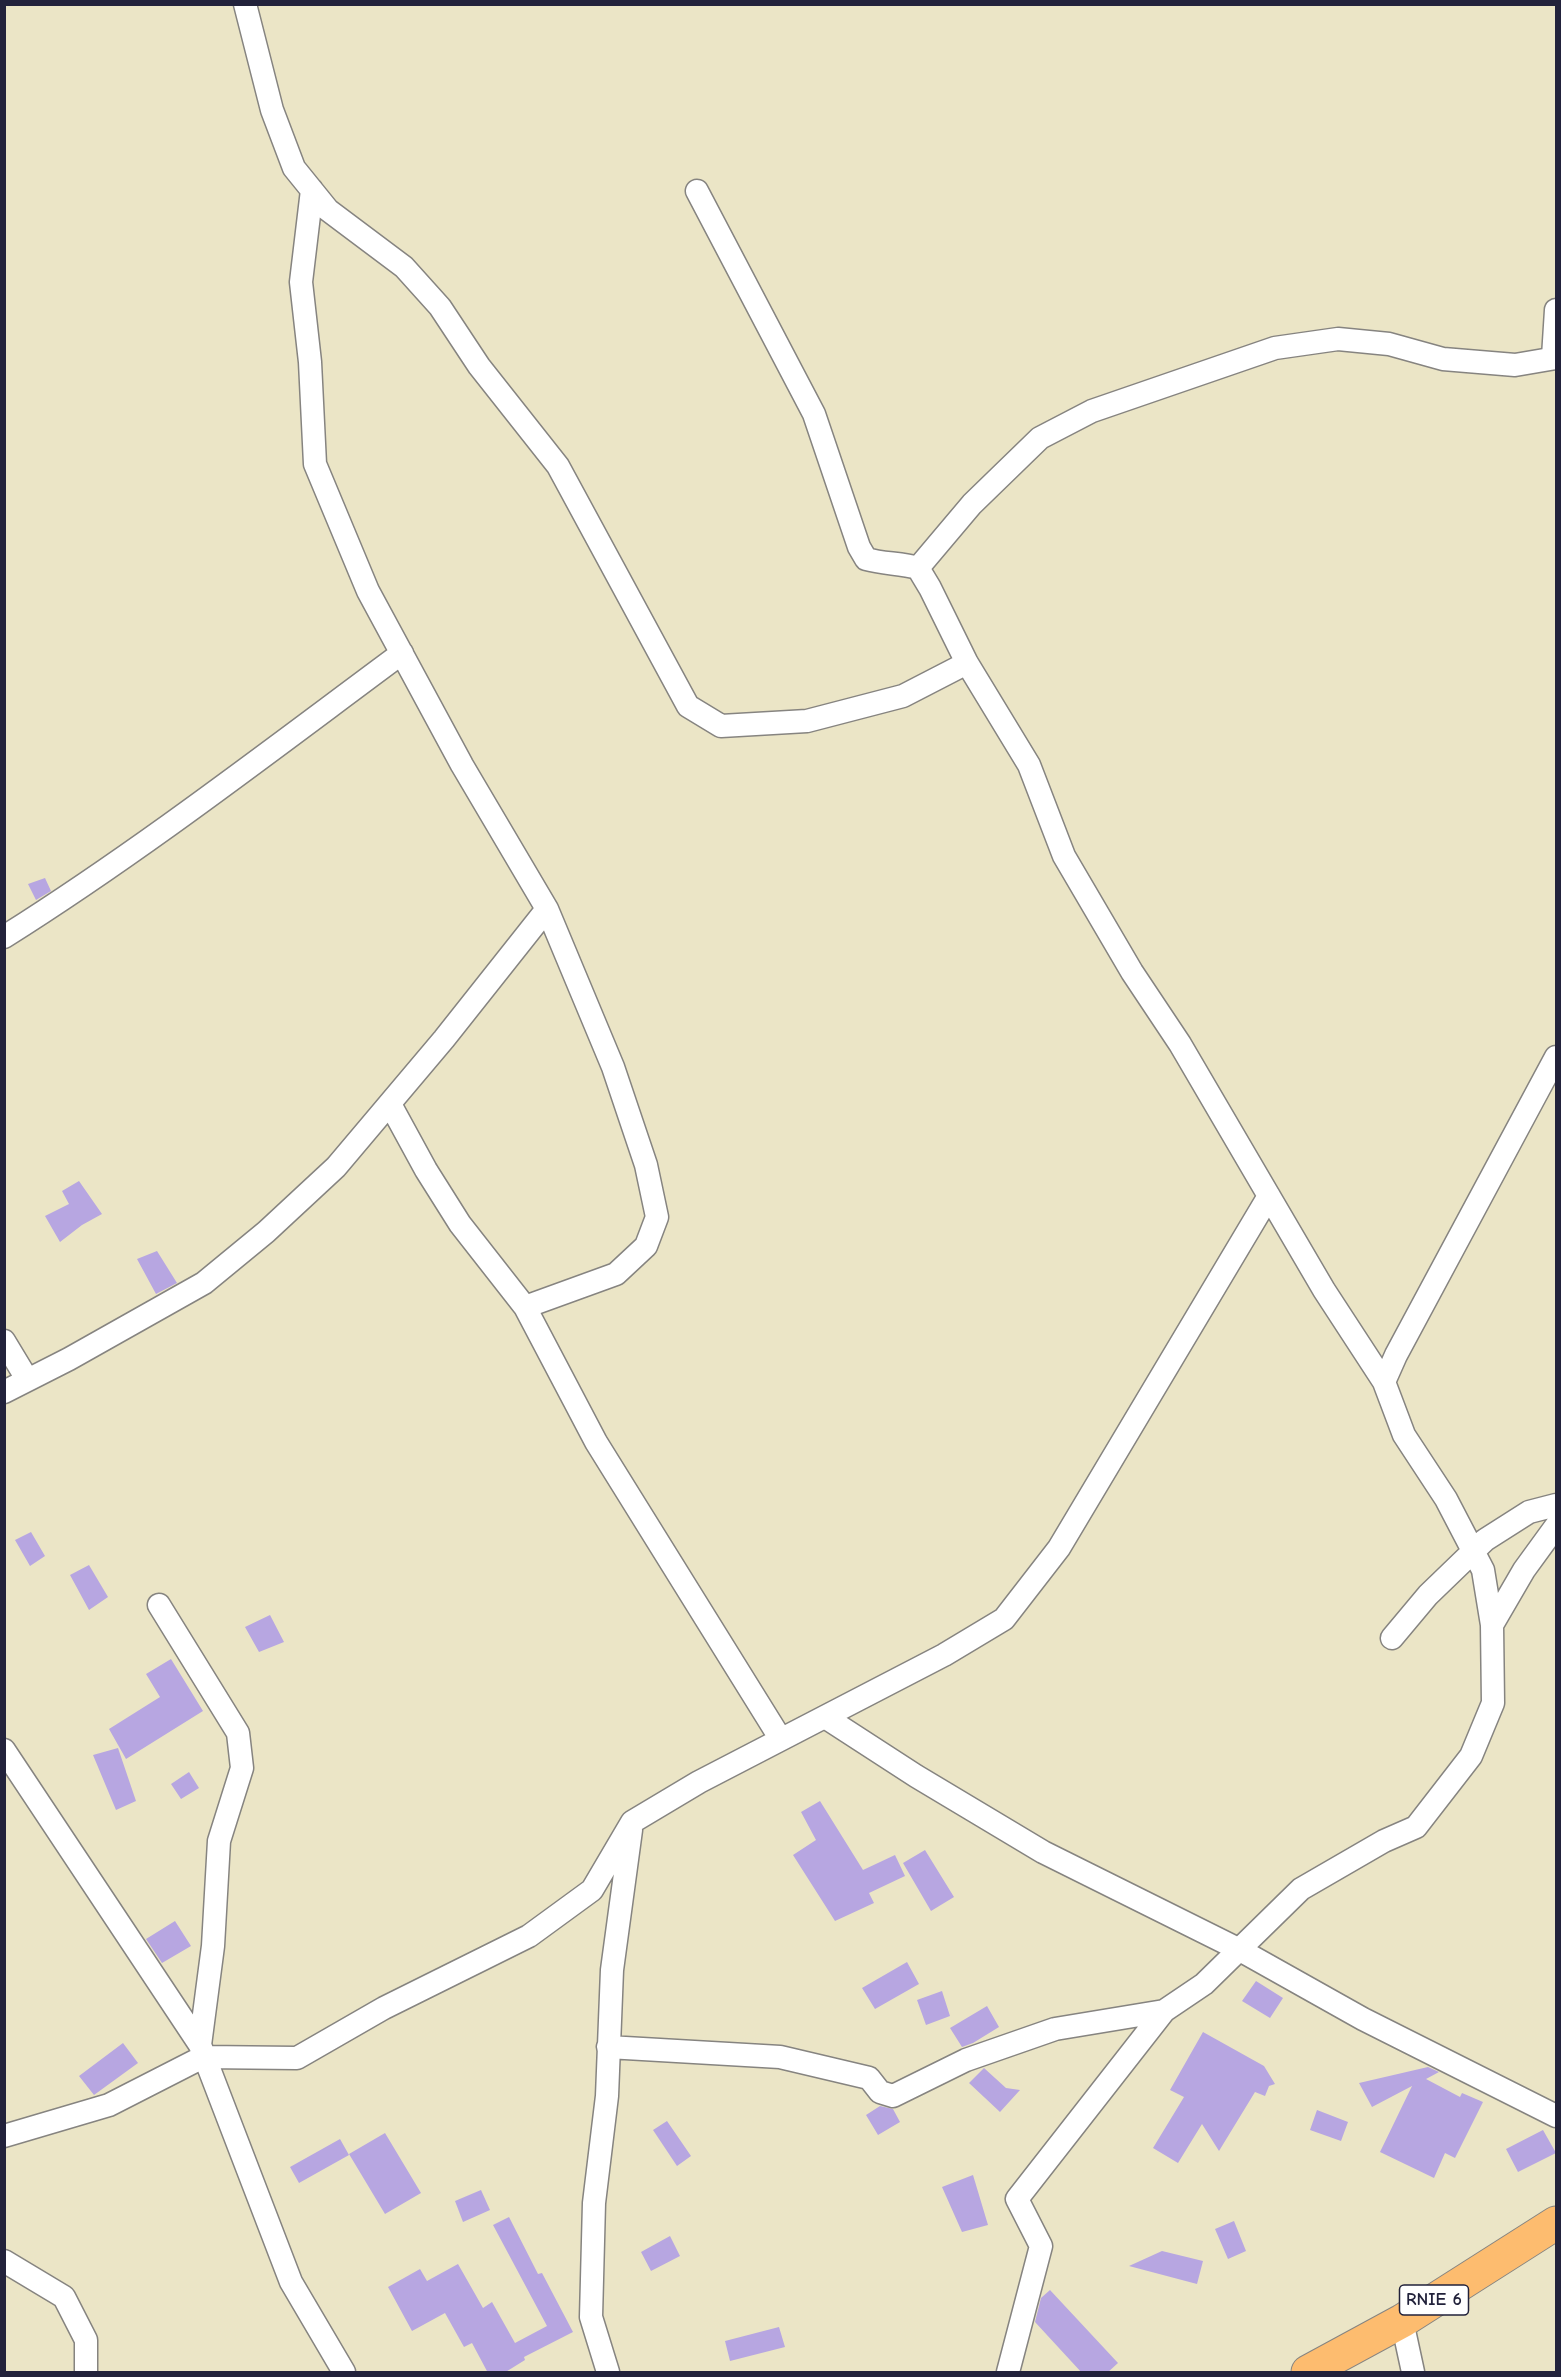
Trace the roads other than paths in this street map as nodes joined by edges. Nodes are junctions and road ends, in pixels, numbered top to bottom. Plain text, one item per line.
1 (245, 4) edge
2 (312, 190) junction
3 (697, 191) dead end
4 (1557, 310) edge
5 (1555, 358) edge
6 (918, 568) junction
7 (402, 653) junction
8 (967, 663) junction
9 (547, 909) junction
10 (4, 937) edge
11 (1554, 1067) edge
12 (390, 1104) junction
13 (1269, 1196) junction
14 (525, 1307) junction
15 (4, 1341) edge
16 (27, 1379) junction
17 (1384, 1382) junction
18 (4, 1392) edge
19 (1557, 1505) edge
20 (1557, 1526) edge
21 (1473, 1551) junction
22 (159, 1605) dead end
23 (1492, 1625) junction
24 (1392, 1638) dead end
25 (825, 1717) junction
26 (780, 1738) junction
27 (4, 1750) edge
28 (632, 1822) junction
29 (1240, 1950) junction
30 (1164, 2011) junction
31 (608, 2047) junction
32 (202, 2051) junction
33 (1557, 2116) edge
34 (4, 2136) edge
35 (1557, 2223) edge
36 (4, 2261) edge
37 (1402, 2320) junction
38 (86, 2373) edge
39 (344, 2373) edge
40 (608, 2373) edge
41 (1008, 2373) edge
42 (1308, 2373) edge
43 (1413, 2373) edge

1 - 2 street
2 - 7 street
2 - 8 street
3 - 6 street
4 - 5 street
5 - 6 street
6 - 8 street
7 - 9 street
7 - 10 street
8 - 13 street
9 - 12 street
9 - 14 street
11 - 17 street
12 - 14 street
12 - 16 street
13 - 17 street
13 - 25 street
14 - 26 street
15 - 16 street
16 - 18 street
17 - 21 street
19 - 21 street
20 - 23 street
21 - 23 street
21 - 24 street
22 - 32 street
23 - 29 street
25 - 26 street
25 - 29 street
26 - 28 street
27 - 32 street
28 - 31 street
28 - 32 street
29 - 30 street
29 - 33 street
30 - 31 street
30 - 41 street
31 - 40 street
32 - 34 street
32 - 39 street
35 - 37 main road, RNIE 6
36 - 38 street
37 - 42 main road, RNIE 6
37 - 43 street

